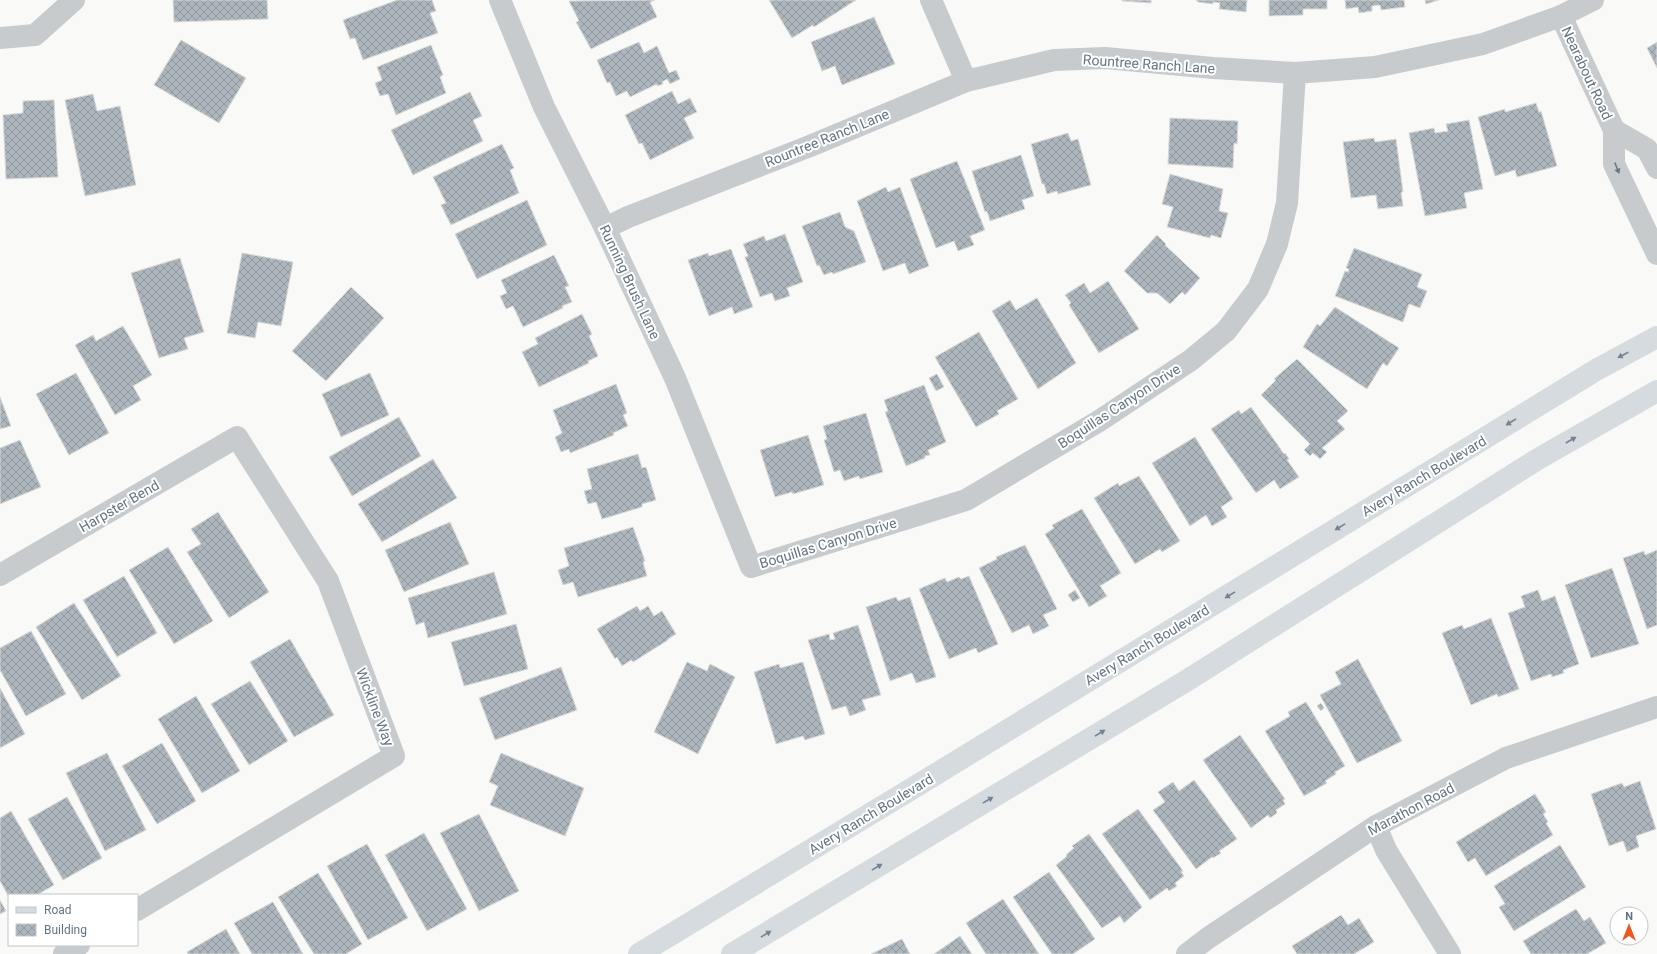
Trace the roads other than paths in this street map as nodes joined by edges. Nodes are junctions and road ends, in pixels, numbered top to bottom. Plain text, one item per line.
1 (74, 0) edge
2 (500, 0) edge
3 (931, 0) edge
4 (1593, 0) edge
5 (1561, 16) junction
6 (0, 38) edge
7 (1295, 73) junction
8 (966, 81) junction
9 (1614, 130) junction
10 (1657, 168) edge
11 (605, 228) junction
12 (1657, 254) edge
13 (1657, 337) edge
14 (1657, 391) edge
15 (237, 437) joint
16 (751, 567) joint
17 (0, 575) edge
18 (1657, 707) edge
19 (1376, 826) junction
20 (138, 909) edge
21 (78, 946) edge
22 (64, 954) edge
23 (639, 954) edge
24 (732, 954) edge
25 (1187, 954) edge
26 (1450, 954) edge

1 - 6 street
2 - 11 street, Running Brush Lane
3 - 8 street
4 - 5 street, Rountree Ranch Lane
5 - 7 street, Rountree Ranch Lane
5 - 9 street, Nearabout Road
7 - 8 street, Rountree Ranch Lane
7 - 16 street, Boquillas Canyon Drive
8 - 11 street, Rountree Ranch Lane
9 - 10 street, Nearabout Road
9 -> 12 street, Nearabout Road
11 - 16 street, Running Brush Lane
13 -> 23 main road, Avery Ranch Boulevard
24 -> 14 main road
15 - 17 street, Harpster Bend
15 - 20 street, Wickline Way
18 - 19 street, Marathon Road
19 - 25 street, Marathon Road
19 - 26 street
21 - 22 street

